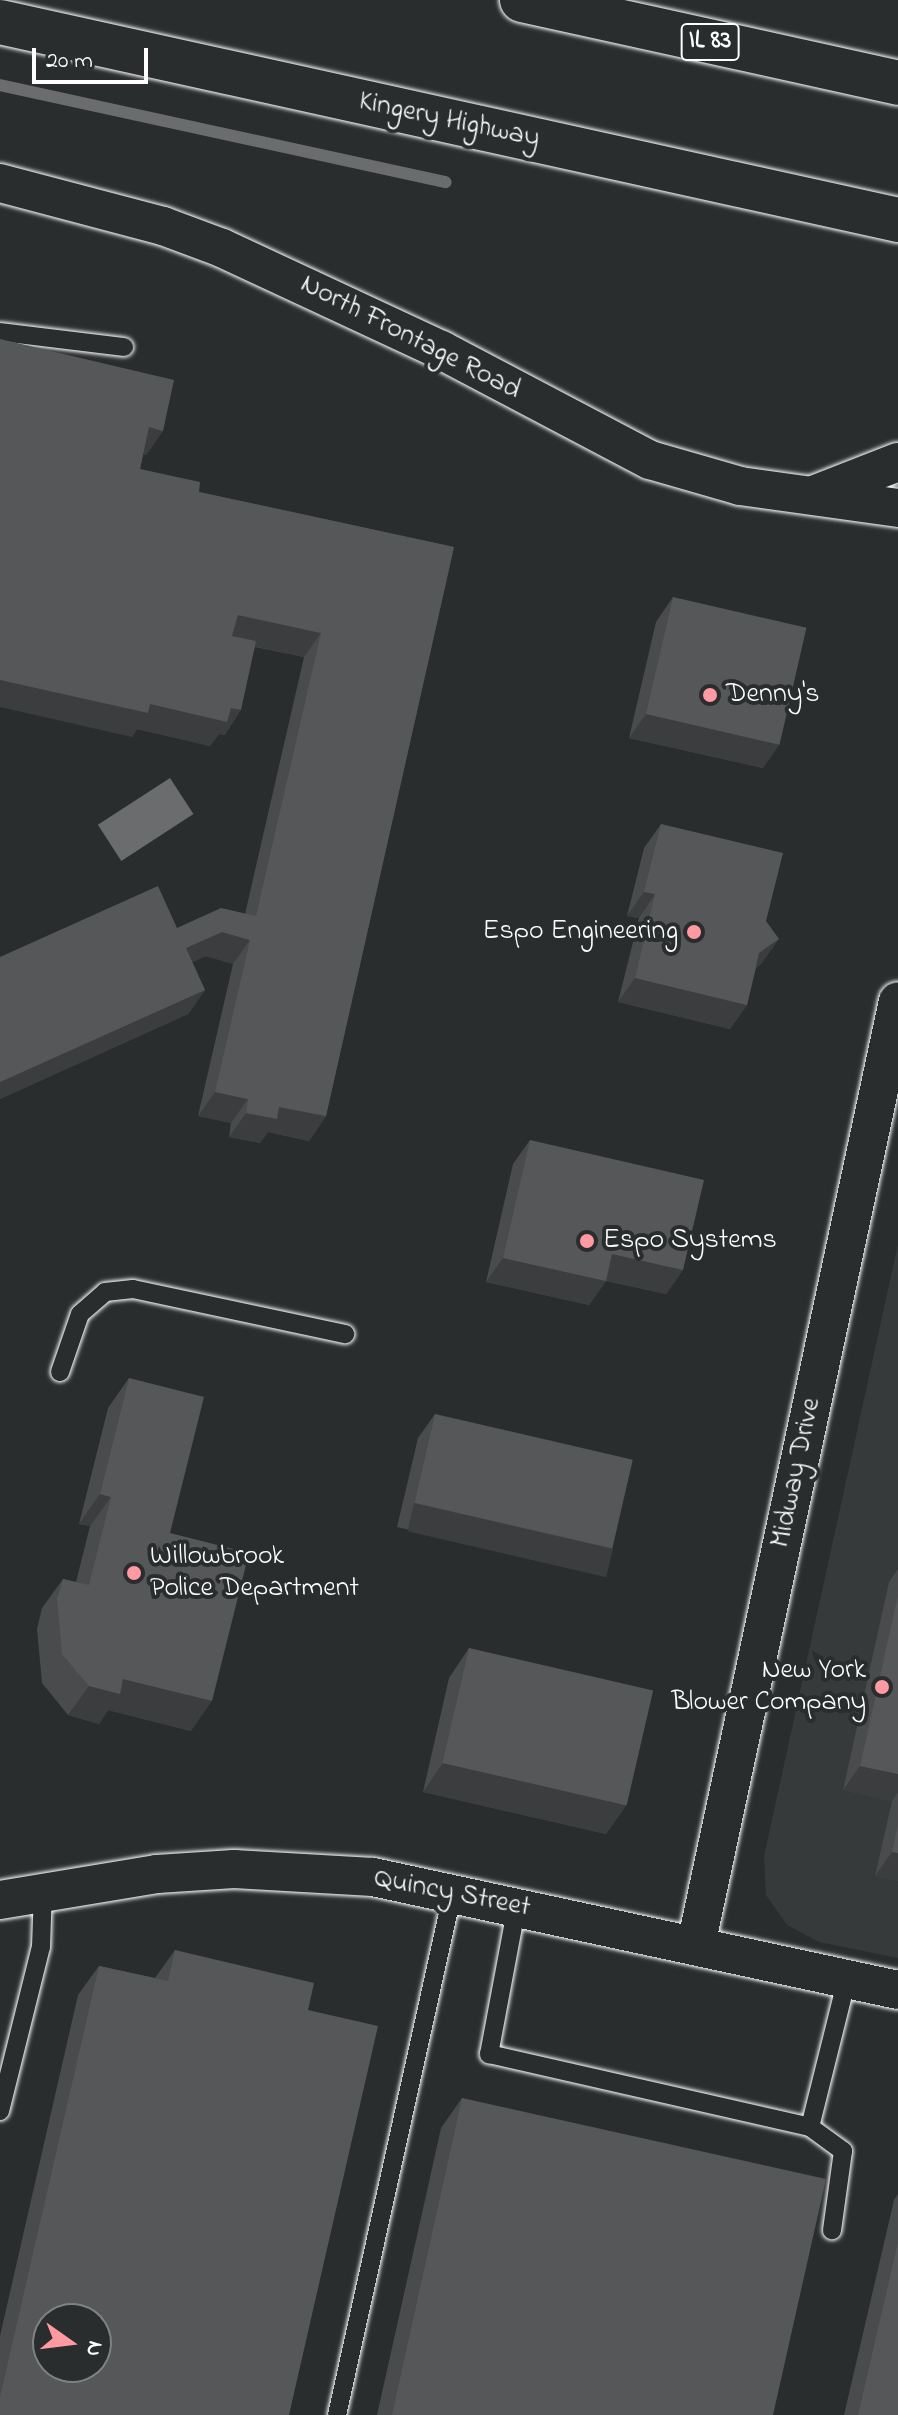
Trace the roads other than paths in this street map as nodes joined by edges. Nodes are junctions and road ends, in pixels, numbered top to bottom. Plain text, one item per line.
1 (522, 0) edge
2 (0, 22) edge
3 (898, 83) edge
4 (0, 183) edge
5 (898, 220) edge
6 (0, 332) edge
7 (124, 347) dead end
8 (898, 462) edge
9 (816, 494) junction
10 (898, 508) edge
11 (898, 1001) edge
12 (345, 1334) dead end
13 (60, 1372) dead end
14 (43, 1891) junction
15 (453, 1891) junction
16 (0, 1900) edge
17 (517, 1905) junction
18 (696, 1945) junction
19 (847, 1979) junction
20 (898, 1990) edge
21 (0, 2111) edge
22 (810, 2127) junction
23 (832, 2230) dead end
24 (337, 2415) edge

1 - 3 highway, IL 83
2 - 5 highway, Kingery Highway
4 - 9 street, North Frontage Road
6 - 7 lane
8 - 9 street
9 - 10 street, North Frontage Road
11 - 18 street, Midway Drive
12 - 13 lane
14 - 15 street, Quincy Street
14 - 16 street, Quincy Street
14 - 21 lane
15 - 17 street, Quincy Street
15 - 24 lane
17 - 18 street, Quincy Street
17 - 22 lane
18 - 19 street, Quincy Street
19 - 20 street, Quincy Street
19 - 22 lane
22 - 23 lane

